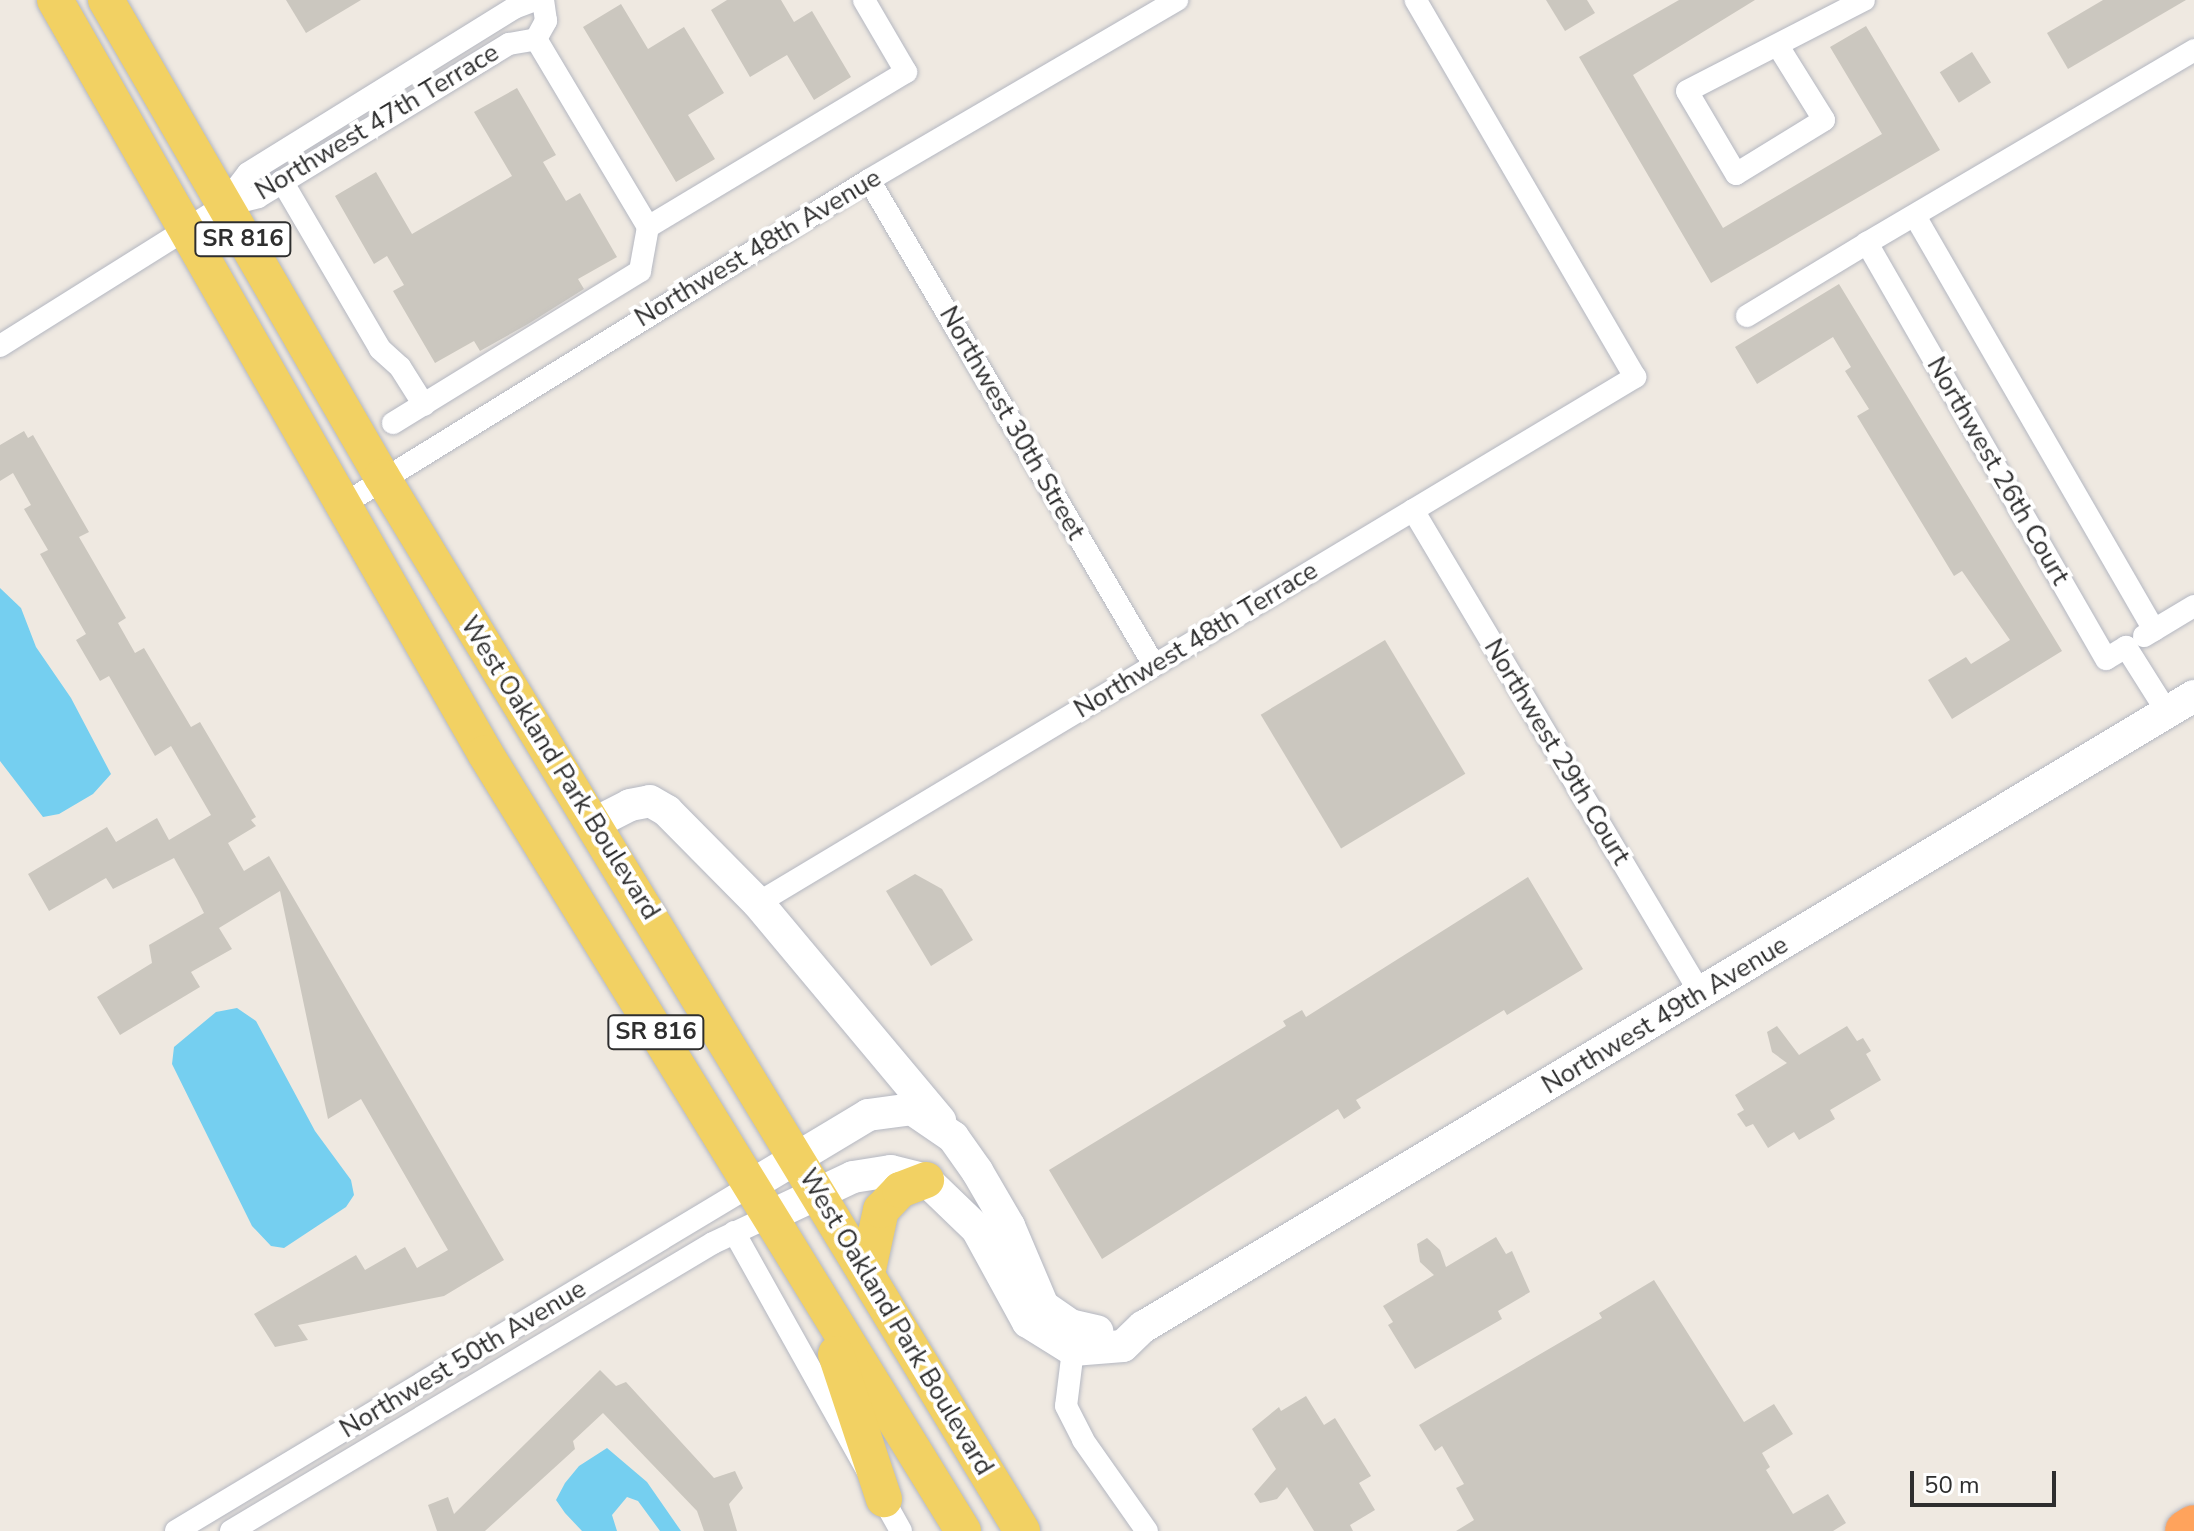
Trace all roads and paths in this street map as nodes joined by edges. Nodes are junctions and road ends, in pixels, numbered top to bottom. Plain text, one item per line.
1 (55, 0) edge
2 (106, 0) edge
3 (535, 0) edge
4 (543, 0) edge
5 (864, 0) edge
6 (1177, 0) edge
7 (1416, 0) edge
8 (1864, 0) edge
9 (536, 39) junction
10 (1778, 46) junction
11 (2194, 50) edge
12 (869, 180) junction
13 (282, 181) junction
14 (223, 206) junction
15 (1915, 216) junction
16 (188, 227) junction
17 (648, 227) junction
18 (1867, 243) junction
19 (1747, 316) dead end
20 (0, 346) edge
21 (424, 405) junction
22 (393, 423) dead end
23 (382, 477) junction
24 (344, 504) junction
25 (1413, 510) junction
26 (2194, 606) edge
27 (2154, 630) junction
28 (2126, 647) junction
29 (1154, 665) junction
30 (2180, 704) edge
31 (595, 823) junction
32 (758, 903) junction
33 (1701, 994) junction
34 (953, 1137) junction
35 (796, 1158) junction
36 (926, 1180) junction
37 (750, 1186) junction
38 (818, 1193) junction
39 (768, 1217) junction
40 (734, 1232) junction
41 (867, 1274) junction
42 (814, 1292) junction
43 (1136, 1334) junction
44 (1073, 1350) junction
45 (380, 1408) junction
46 (395, 1433) junction
47 (233, 1496) junction
48 (884, 1499) junction
49 (240, 1526) edge
50 (2194, 1526) edge
51 (176, 1531) edge
52 (901, 1531) edge
53 (963, 1531) edge
54 (1022, 1531) edge
55 (1147, 1531) edge
56 (2186, 1531) edge

1 - 16 main road, West Oakland Park Boulevard / SR 816
2 - 14 main road, West Oakland Park Boulevard / SR 816
3 - 14 street, Northwest 47th Terrace
4 - 9 street
5 - 17 street
6 - 12 street, Northwest 48th Avenue
7 - 25 street, Northwest 48th Terrace
8 - 10 street
9 - 13 street, Northwest 47th Terrace
9 - 17 street
10 - 10 street
11 - 15 street
12 - 23 street, Northwest 48th Avenue
12 - 29 street, Northwest 30th Street
13 - 14 street, Northwest 47th Terrace
13 - 21 street
14 - 16 street, Northwest 47th Terrace
14 - 23 main road, West Oakland Park Boulevard / SR 816
15 - 18 street
15 - 27 street
16 - 20 street, Northwest 47th Terrace
16 - 24 main road, West Oakland Park Boulevard / SR 816
17 - 21 street, Northwest 48th Avenue
18 - 19 street
18 - 28 street, Northwest 26th Court
21 - 22 street, Northwest 48th Avenue
23 - 24 street, Northwest 48th Avenue
23 - 31 main road, West Oakland Park Boulevard / SR 816
24 - 37 main road, West Oakland Park Boulevard / SR 816
25 - 29 street, Northwest 48th Terrace
25 - 33 street, Northwest 29th Court
26 - 27 street
27 - 28 street
28 - 30 street
29 - 32 street, Northwest 48th Terrace
30 - 33 street, Northwest 49th Avenue
31 - 32 street
31 - 35 main road, West Oakland Park Boulevard / SR 816
32 - 34 street
33 - 43 street, Northwest 49th Avenue
34 - 35 street
34 - 43 street
35 - 37 street
35 - 38 main road, West Oakland Park Boulevard / SR 816
36 - 38 street
36 - 41 main road
36 - 44 street
37 - 39 main road, West Oakland Park Boulevard / SR 816
37 - 45 street, Northwest 50th Avenue
38 - 39 street
38 - 41 main road, West Oakland Park Boulevard / SR 816
39 - 40 street, Northwest 50th Avenue
39 - 42 main road, West Oakland Park Boulevard / SR 816
40 - 46 street, Northwest 50th Avenue
40 - 48 street
41 - 54 main road, West Oakland Park Boulevard / SR 816
42 - 48 main road
42 - 53 main road, West Oakland Park Boulevard / SR 816
43 - 44 street, Northwest 49th Avenue
44 - 55 street
45 - 46 street
45 - 47 street, Northwest 50th Avenue
46 - 49 street, Northwest 50th Avenue
47 - 49 street
47 - 51 street, Northwest 50th Avenue
48 - 52 street
50 - 56 highway

